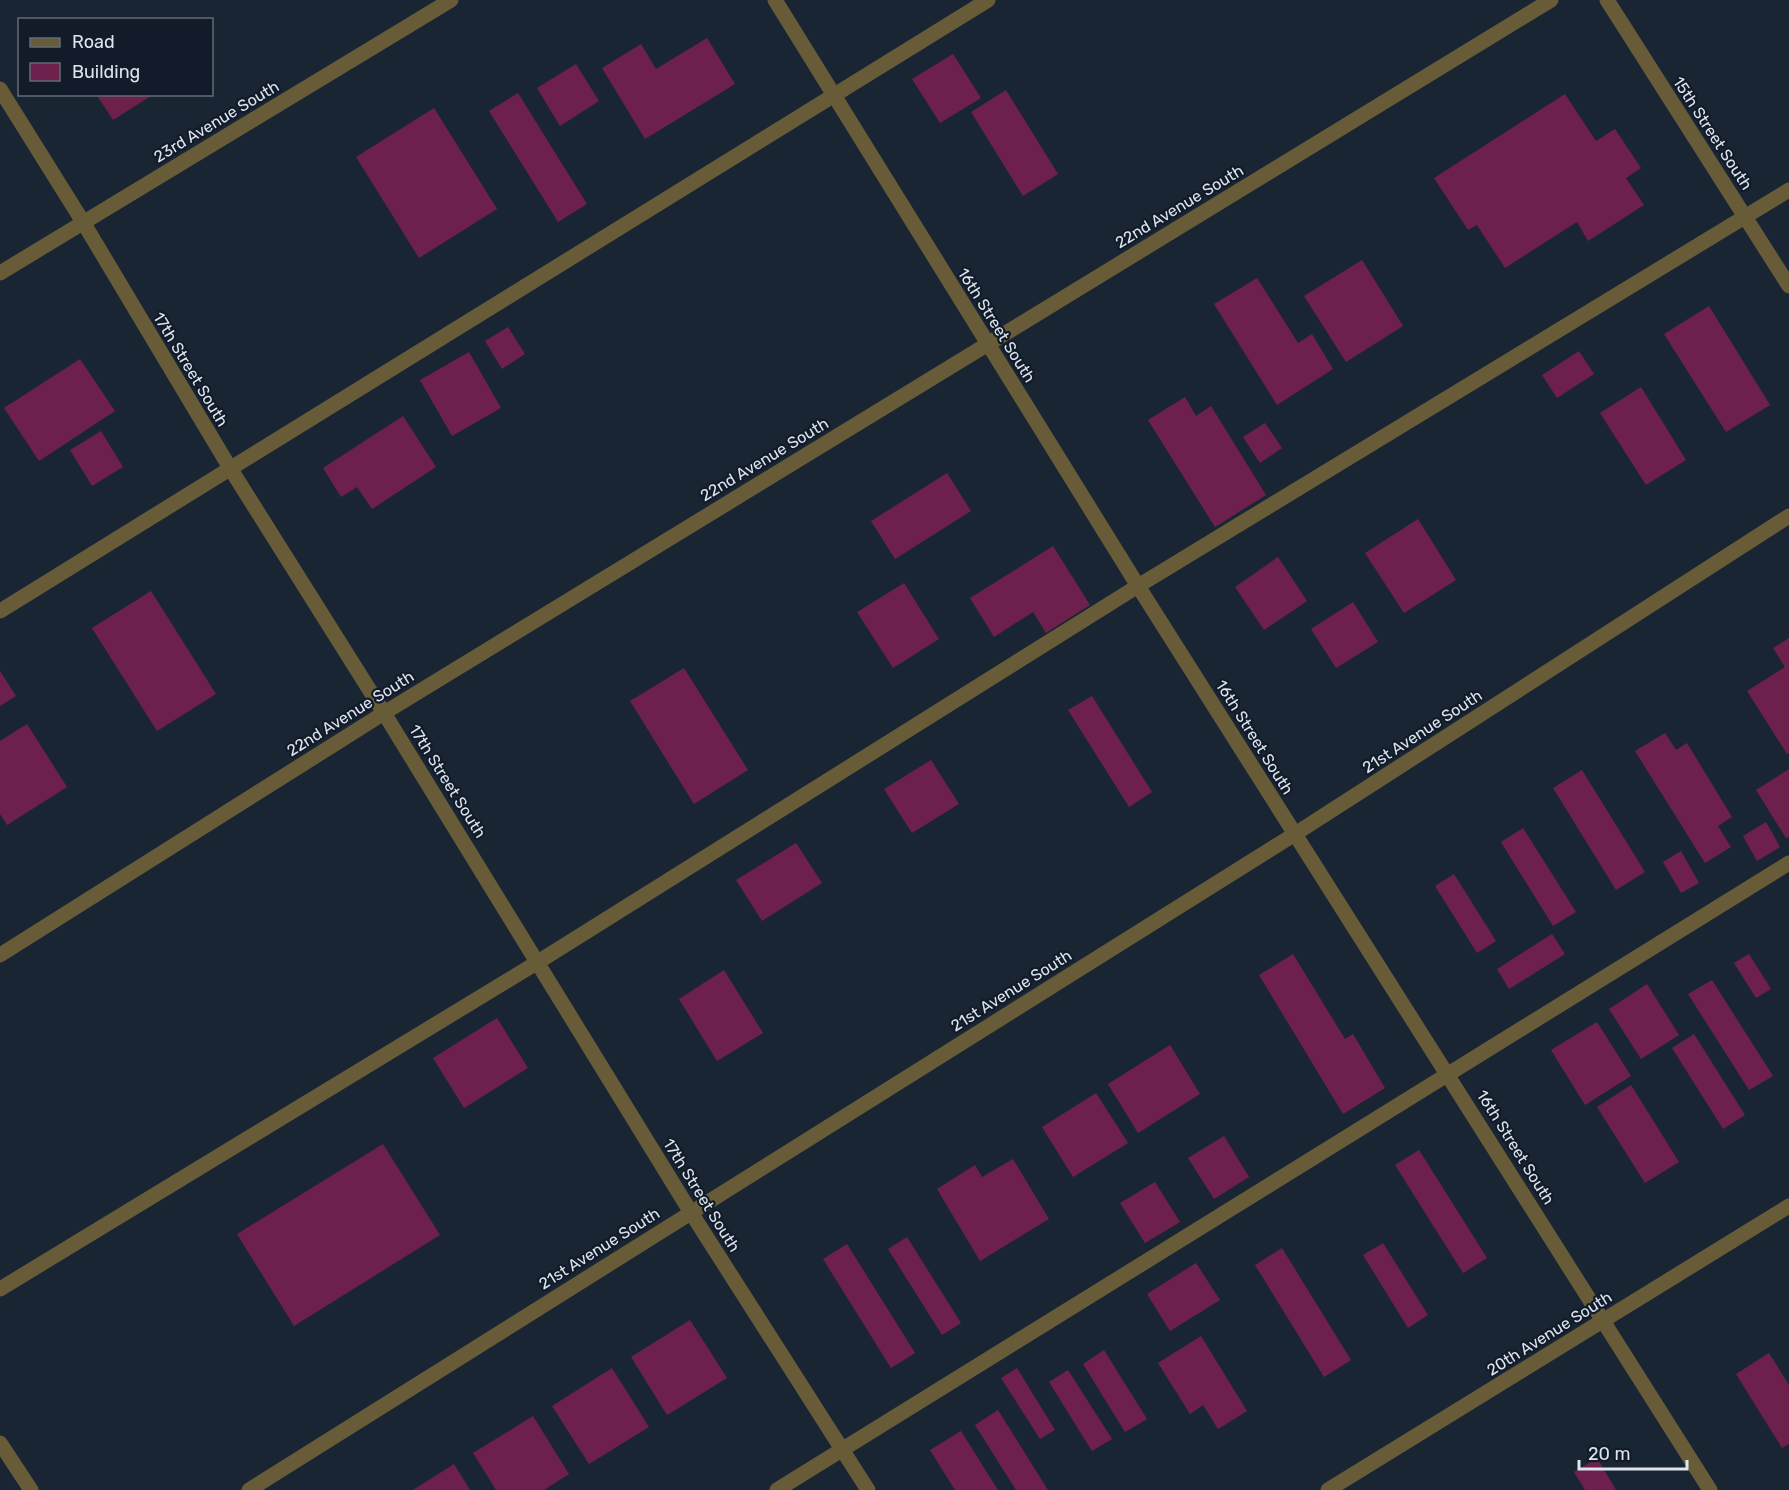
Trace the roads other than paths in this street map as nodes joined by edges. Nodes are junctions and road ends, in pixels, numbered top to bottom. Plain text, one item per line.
1 (451, 0) edge
2 (775, 0) edge
3 (988, 0) edge
4 (1551, 0) edge
5 (1607, 0) edge
6 (0, 89) edge
7 (833, 95) junction
8 (1789, 190) edge
9 (1746, 217) junction
10 (83, 222) junction
11 (0, 273) edge
12 (1789, 286) edge
13 (987, 343) junction
14 (230, 468) junction
15 (1789, 516) edge
16 (1138, 586) junction
17 (0, 611) edge
18 (384, 712) junction
19 (1295, 834) junction
20 (1789, 863) edge
21 (0, 955) edge
22 (538, 962) junction
23 (1449, 1074) junction
24 (1789, 1206) edge
25 (690, 1211) junction
26 (0, 1289) edge
27 (1604, 1321) junction
28 (0, 1443) edge
29 (843, 1449) junction
30 (31, 1490) edge
31 (249, 1490) edge
32 (777, 1490) edge
33 (868, 1490) edge
34 (1328, 1490) edge
35 (1710, 1490) edge

1 - 10 street, 23rd Avenue South
2 - 7 street, 16th Street South
3 - 7 street
4 - 13 street, 22nd Avenue South
5 - 9 street, 15th Street South
6 - 10 street, 17th Street South
7 - 13 street, 16th Street South
7 - 14 street
8 - 9 street
9 - 12 street, 15th Street South
9 - 16 street
10 - 11 street, 23rd Avenue South
10 - 14 street, 17th Street South
13 - 16 street, 16th Street South
13 - 18 street, 22nd Avenue South
14 - 17 street
14 - 18 street, 17th Street South
15 - 19 street, 21st Avenue South
16 - 19 street, 16th Street South
16 - 22 street
18 - 21 street, 22nd Avenue South
18 - 22 street, 17th Street South
19 - 23 street, 16th Street South
19 - 25 street, 21st Avenue South
20 - 23 street
22 - 25 street, 17th Street South
22 - 26 street
23 - 27 street, 16th Street South
23 - 29 street
24 - 27 street, 20th Avenue South
25 - 29 street, 17th Street South
25 - 31 street, 21st Avenue South
27 - 34 street, 20th Avenue South
27 - 35 street, 16th Street South
28 - 30 street
29 - 32 street
29 - 33 street, 17th Street South

